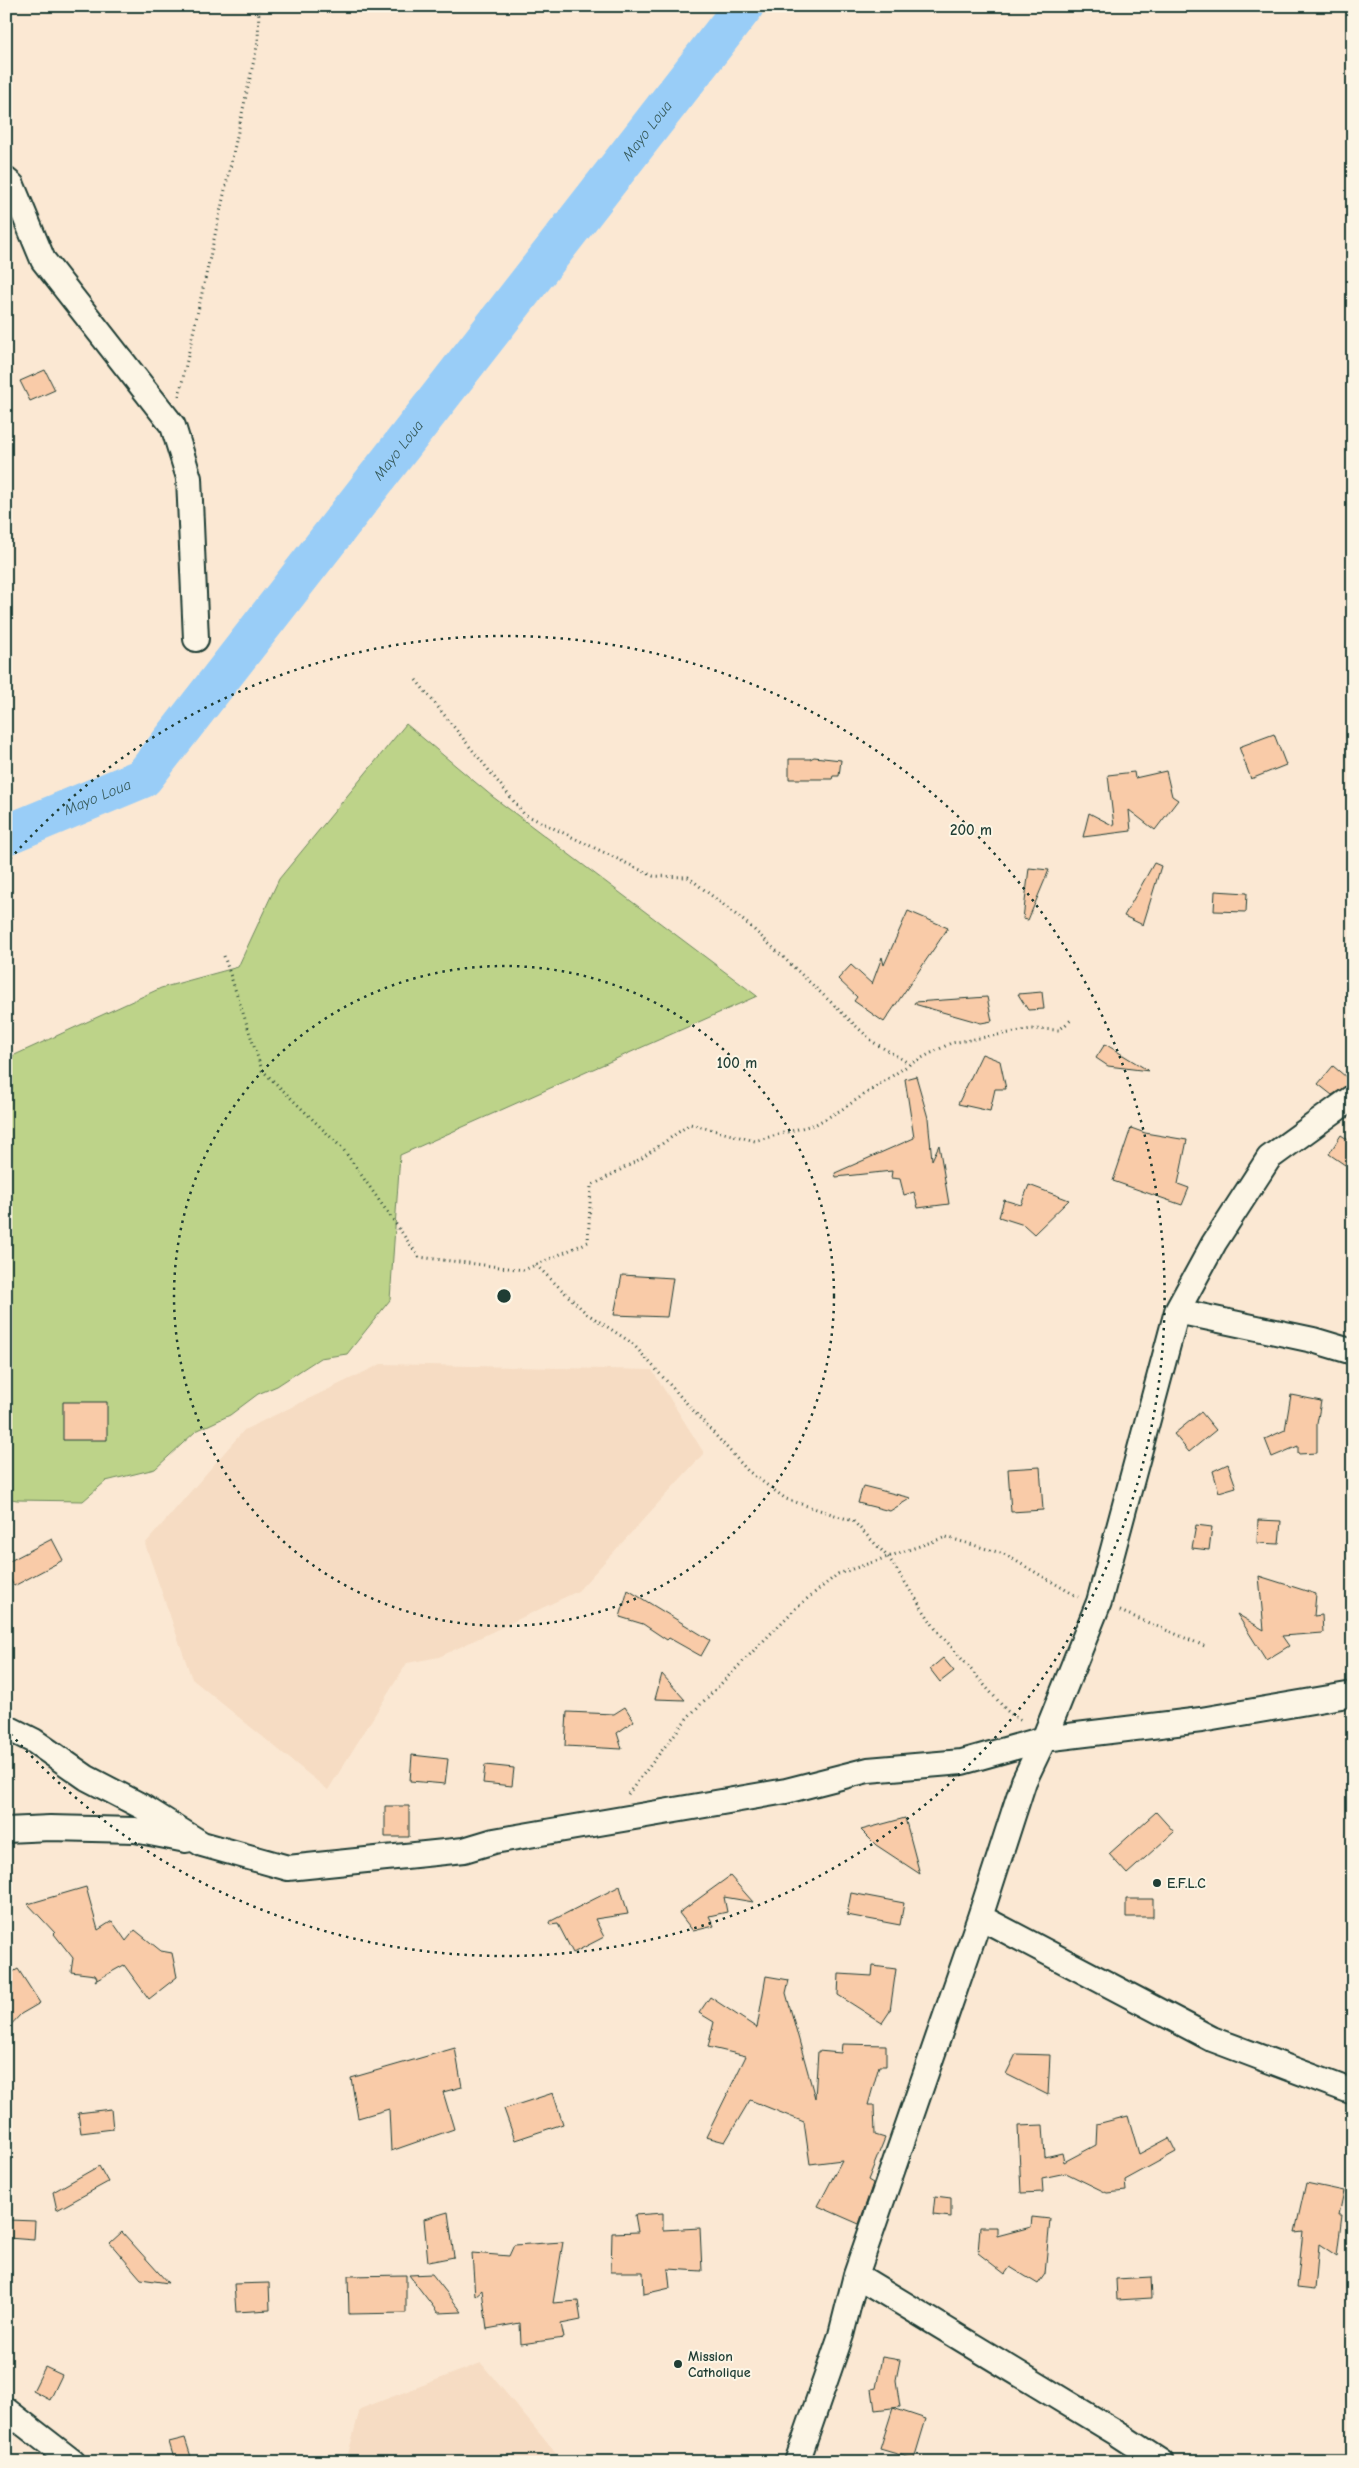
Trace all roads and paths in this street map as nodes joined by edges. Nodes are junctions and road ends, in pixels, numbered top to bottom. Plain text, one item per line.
1 (259, 6) edge
2 (6, 180) edge
3 (172, 426) junction
4 (196, 639) dead end
5 (416, 680) dead end
6 (224, 956) dead end
7 (1071, 1020) dead end
8 (910, 1064) junction
9 (1353, 1097) edge
10 (536, 1265) junction
11 (1177, 1311) junction
12 (1353, 1352) edge
13 (889, 1558) junction
14 (1098, 1602) junction
15 (1207, 1647) dead end
16 (1353, 1694) edge
17 (6, 1727) edge
18 (1044, 1739) junction
19 (626, 1796) dead end
20 (6, 1830) edge
21 (202, 1844) junction
22 (980, 1917) junction
23 (1353, 2092) edge
24 (856, 2275) junction
25 (6, 2410) edge
26 (73, 2462) edge
27 (797, 2462) edge
28 (1161, 2462) edge

1 - 3 path
2 - 3 street
3 - 4 street
5 - 8 path
6 - 10 path
7 - 8 path
8 - 10 path
9 - 11 street
10 - 13 path
11 - 12 street
11 - 14 street
13 - 14 path
13 - 18 path
13 - 19 path
14 - 15 path
14 - 18 street
16 - 18 street
17 - 21 street
18 - 21 street
18 - 22 street
20 - 21 street
22 - 23 street
22 - 24 street
24 - 27 street
24 - 28 street
25 - 26 street

